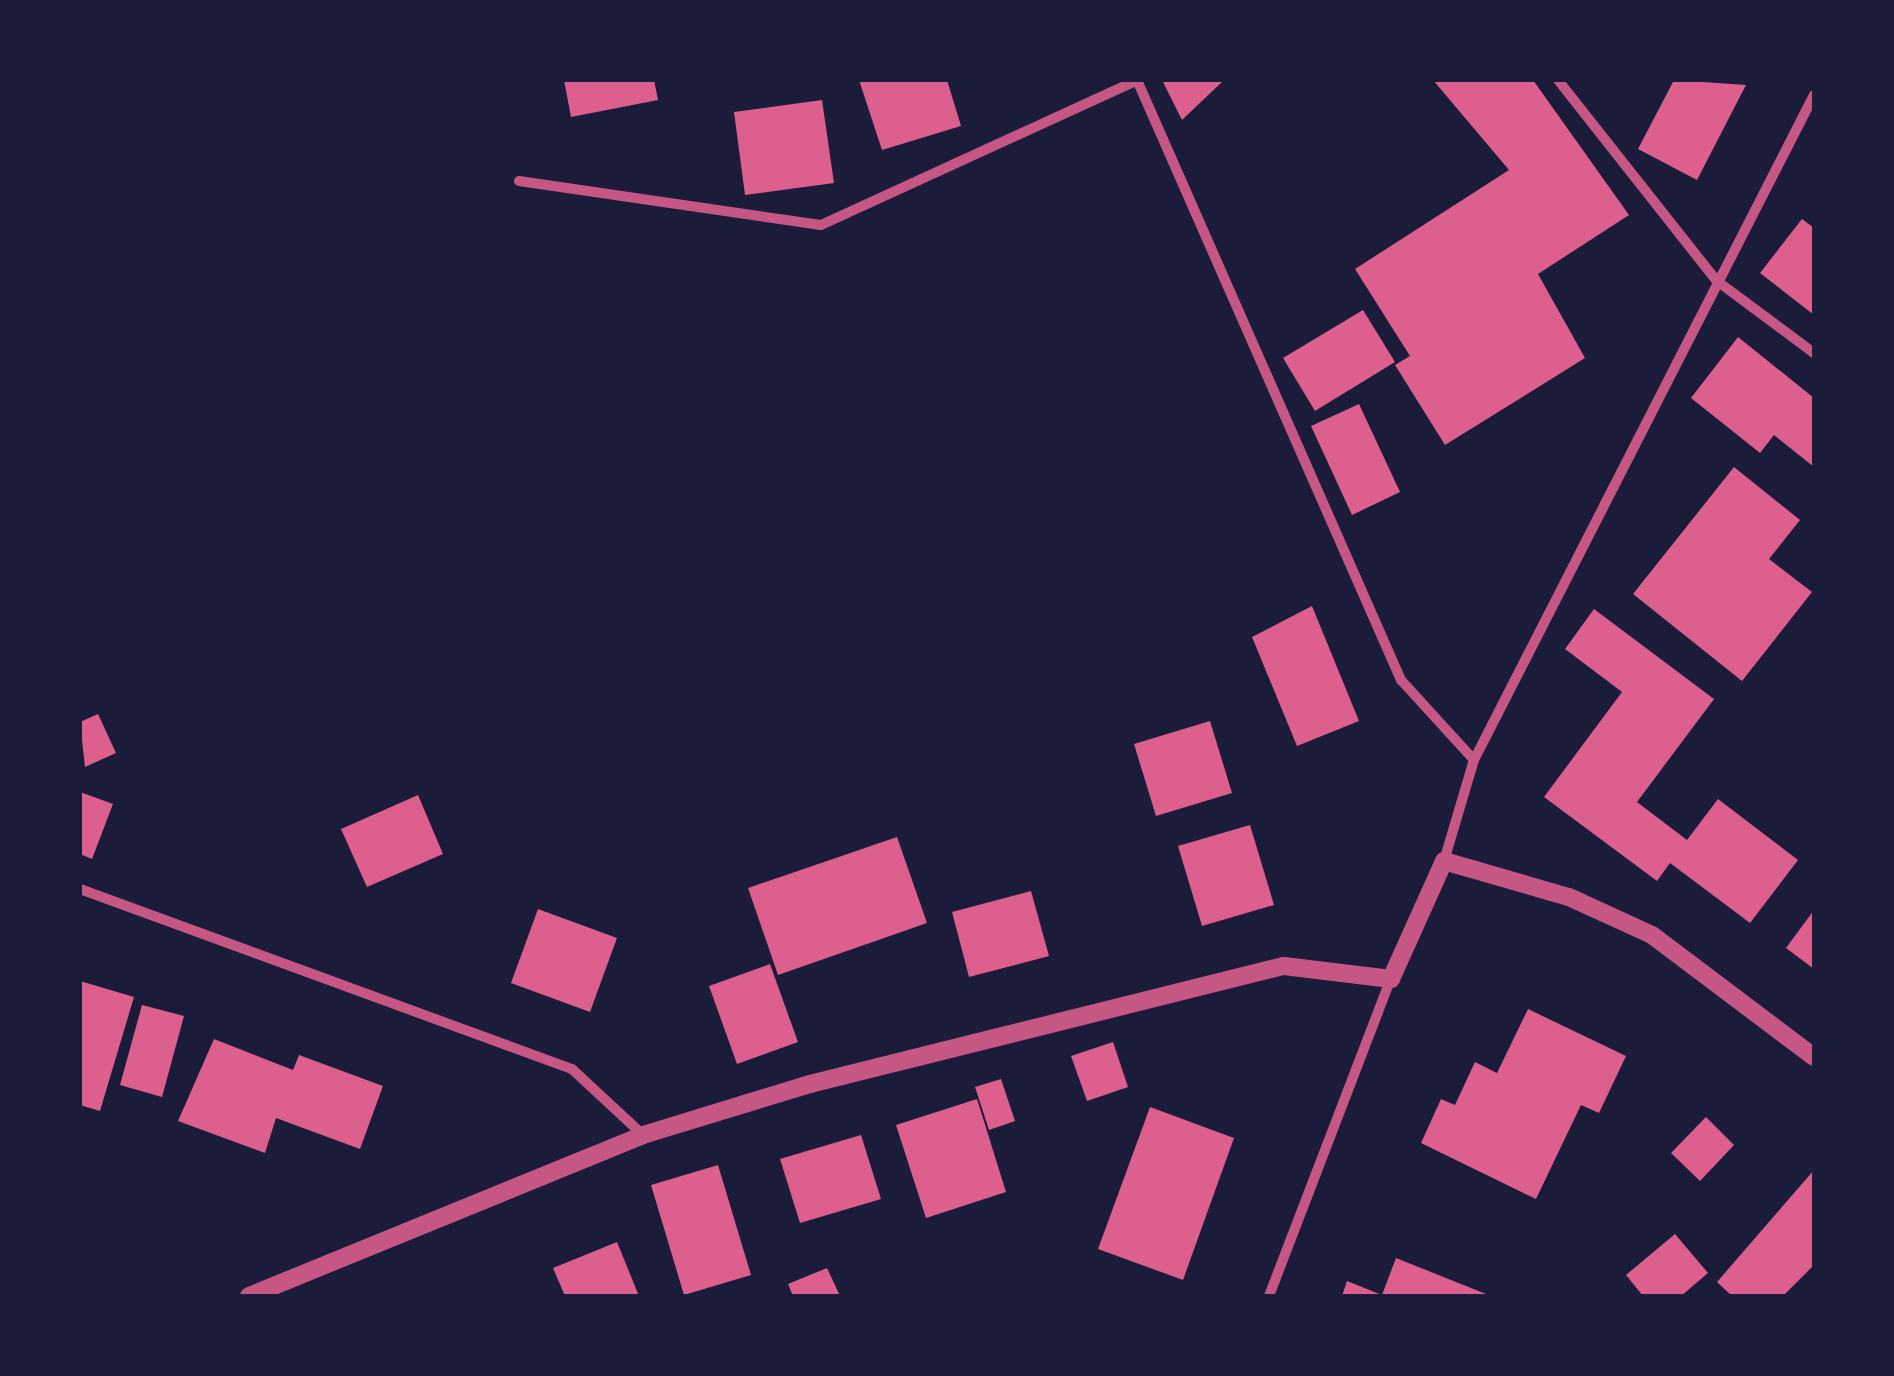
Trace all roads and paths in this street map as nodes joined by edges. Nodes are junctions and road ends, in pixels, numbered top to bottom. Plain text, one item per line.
1 (1137, 80) edge
2 (1558, 80) edge
3 (1814, 95) edge
4 (519, 182) dead end
5 (1716, 281) junction
6 (1814, 353) edge
7 (1474, 760) junction
8 (1444, 861) junction
9 (80, 889) edge
10 (1391, 979) junction
11 (1814, 1057) edge
12 (642, 1135) junction
13 (249, 1296) edge
14 (1269, 1296) edge

1 - 4 street
1 - 7 street
2 - 5 street
3 - 5 street
5 - 6 street
5 - 7 street
7 - 8 street
8 - 10 street
8 - 11 street
9 - 12 street
10 - 12 street
10 - 14 street
12 - 13 street

